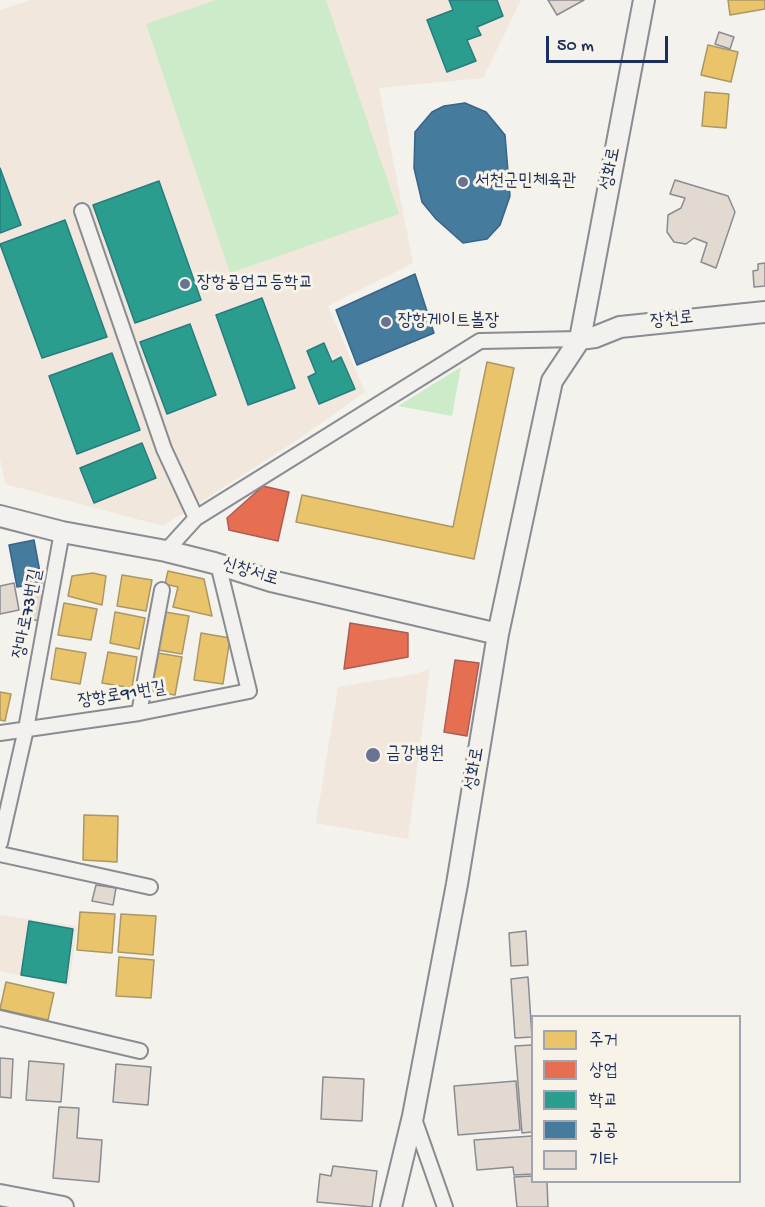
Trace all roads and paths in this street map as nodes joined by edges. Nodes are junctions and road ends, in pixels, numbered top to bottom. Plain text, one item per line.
1 (644, 0) edge
2 (82, 211) dead end
3 (765, 312) edge
4 (580, 339) junction
5 (0, 516) edge
6 (196, 518) junction
7 (62, 532) junction
8 (166, 551) junction
9 (218, 564) junction
10 (162, 590) dead end
11 (498, 634) junction
12 (139, 713) junction
13 (26, 729) junction
14 (0, 733) edge
15 (0, 843) edge
16 (0, 854) edge
17 (150, 887) dead end
18 (0, 1018) edge
19 (140, 1051) dead end
20 (413, 1116) junction
21 (0, 1195) edge
22 (63, 1207) edge
23 (391, 1207) edge
24 (445, 1207) edge

1 - 4 main road, 성화로
2 - 6 street
3 - 4 main road, 장천로
4 - 6 street
4 - 11 main road, 성화로
5 - 7 main road, 신창서로
6 - 8 street
7 - 8 main road, 신창서로
7 - 13 street, 장마로73번길
8 - 9 main road, 신창서로
9 - 11 main road, 신창서로
9 - 12 street, 장항로91번길
10 - 12 street
11 - 20 main road, 성화로
12 - 13 street, 장항로91번길
13 - 14 street, 장항로91번길
13 - 15 street, 장마로73번길
16 - 17 street
18 - 19 street
20 - 23 main road, 성화로
20 - 24 street
21 - 22 main road

